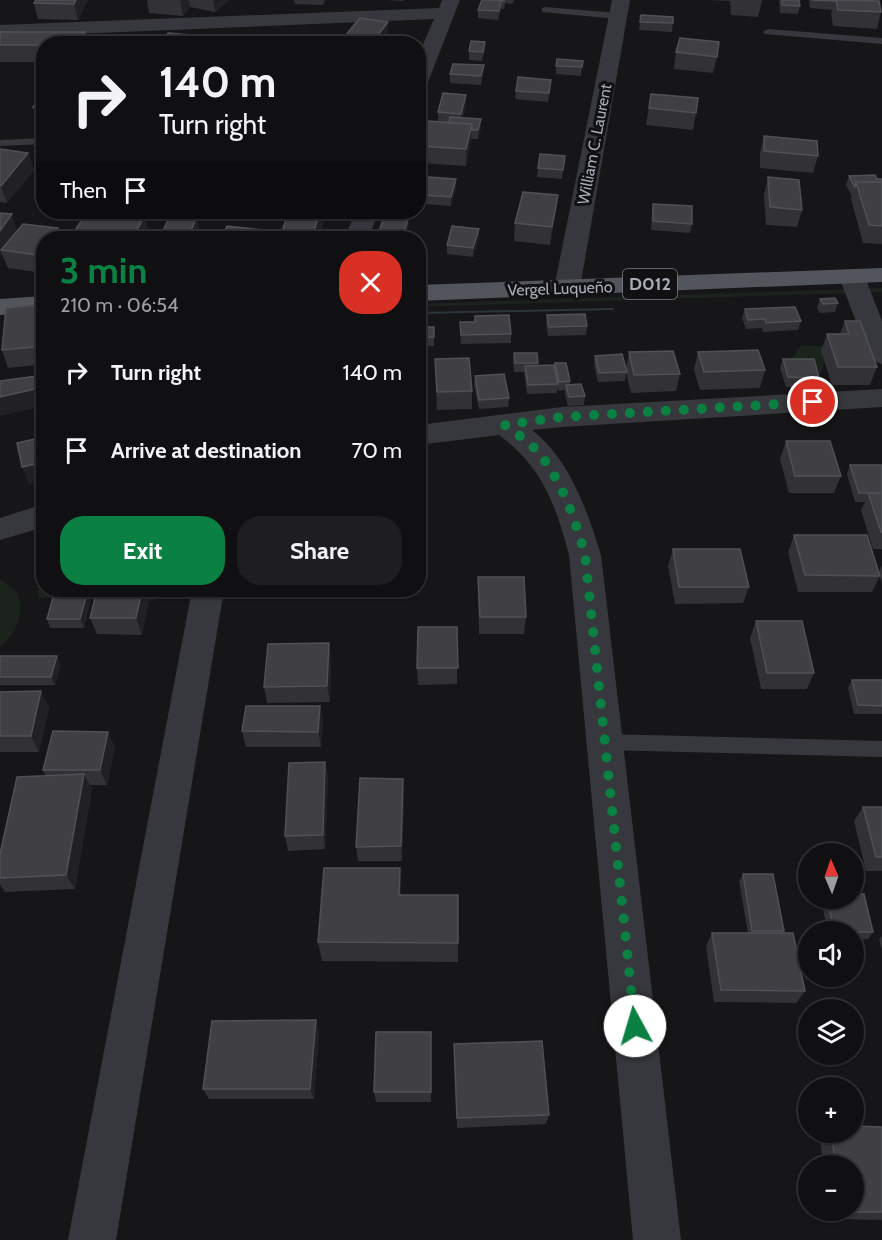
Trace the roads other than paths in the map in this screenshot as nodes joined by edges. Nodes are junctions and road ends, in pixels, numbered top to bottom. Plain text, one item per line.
1 (448, 7) edge
2 (619, 8) edge
3 (544, 10) dead end
4 (0, 31) edge
5 (768, 32) dead end
6 (882, 41) edge
7 (426, 62) edge
8 (36, 141) edge
9 (0, 143) edge
10 (882, 275) edge
11 (852, 277) junction
12 (567, 288) junction
13 (426, 293) edge
14 (36, 305) edge
15 (0, 307) edge
16 (882, 355) edge
17 (882, 398) edge
18 (505, 425) junction
19 (426, 434) edge
20 (36, 518) edge
21 (0, 529) edge
22 (207, 597) edge
23 (605, 742) junction
24 (882, 749) edge
25 (92, 1240) edge
26 (657, 1240) edge

1 - 4 street
1 - 7 street
2 - 3 lane
2 - 12 street, William C. Laurent
5 - 6 lane
8 - 9 lane
10 - 11 main road, Vergel Luqueño / D012
11 - 12 main road, Vergel Luqueño / D012
11 - 16 street
12 - 13 main road, Vergel Luqueño / D012
14 - 15 main road
17 - 18 street
18 - 19 street
18 - 23 street
20 - 21 street
22 - 25 street
23 - 24 lane
23 - 26 street

